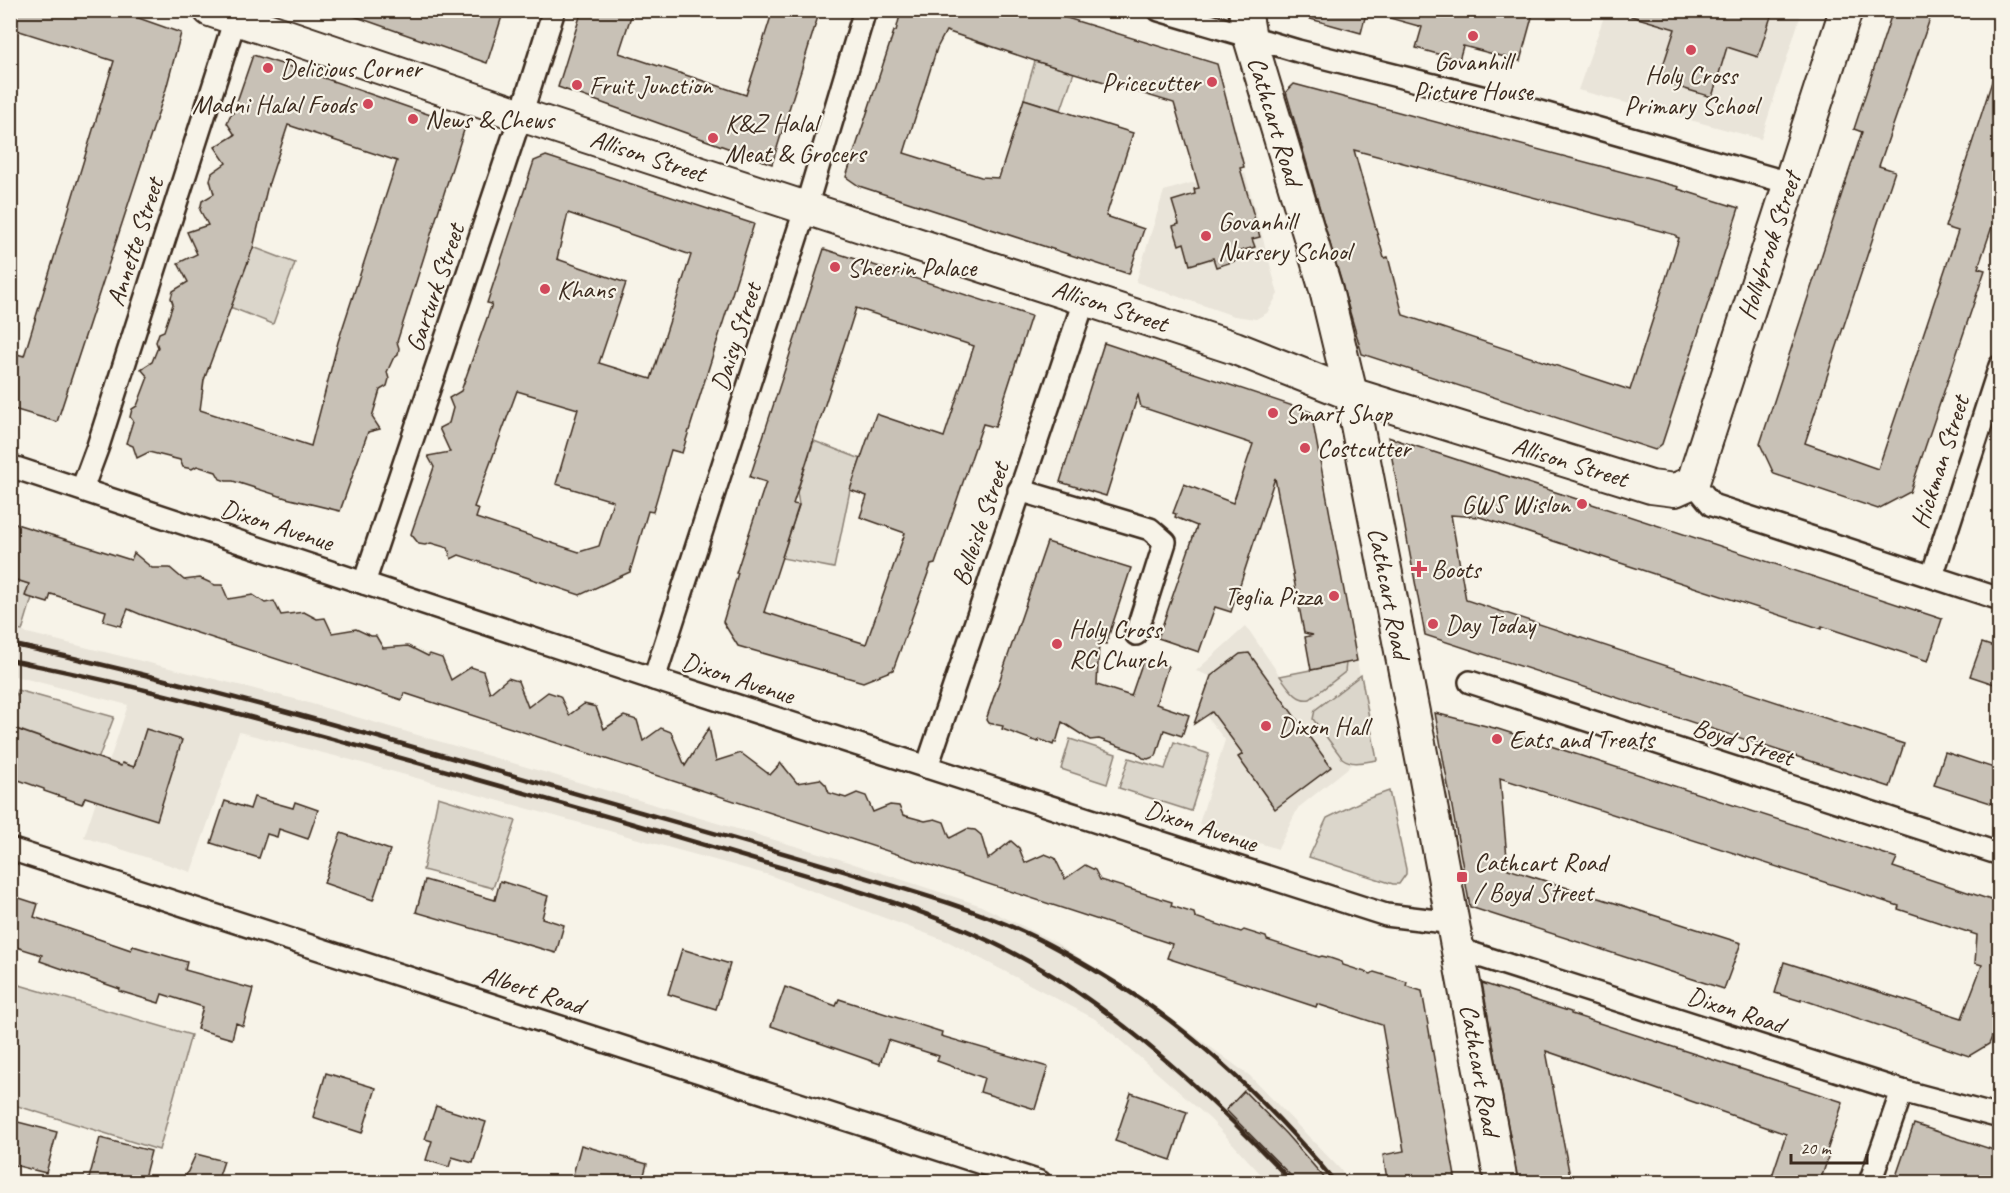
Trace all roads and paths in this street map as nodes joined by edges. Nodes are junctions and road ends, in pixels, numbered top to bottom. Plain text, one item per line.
1 (554, 10) edge
2 (865, 10) edge
3 (1159, 10) edge
4 (1846, 10) edge
5 (228, 13) edge
6 (1247, 24) edge
7 (521, 115) junction
8 (1789, 183) junction
9 (806, 207) junction
10 (1085, 298) junction
11 (2000, 366) edge
12 (1351, 394) junction
13 (10, 466) edge
14 (1693, 482) junction
15 (82, 489) junction
16 (1019, 490) junction
17 (1932, 576) junction
18 (364, 583) junction
19 (2000, 598) edge
20 (1136, 634) dead end
21 (654, 679) junction
22 (1470, 682) dead end
23 (927, 767) junction
24 (10, 849) edge
25 (2000, 854) edge
26 (1456, 936) junction
27 (1902, 1091) junction
28 (2000, 1117) edge
29 (1040, 1182) edge
30 (1501, 1182) edge
31 (1870, 1182) edge

1 - 7 street, Garturk Street
2 - 9 street, Daisy Street
3 - 6 street
4 - 8 street, Hollybrook Street
5 - 7 street, Allison Street
5 - 15 street, Annette Street
6 - 8 street
6 - 12 street, Cathcart Road
7 - 9 street, Allison Street
7 - 18 street, Garturk Street
8 - 14 street, Hollybrook Street
9 - 10 street, Allison Street
9 - 21 street, Daisy Street
10 - 12 street, Allison Street
10 - 16 street, Belleisle Street
11 - 17 street, Hickman Street
12 - 14 street, Allison Street
12 - 26 street, Cathcart Road
13 - 15 street, Dixon Avenue
14 - 17 street
15 - 18 street, Dixon Avenue
16 - 20 street
16 - 23 street, Belleisle Street
17 - 19 street
18 - 21 street, Dixon Avenue
21 - 23 street, Dixon Avenue
22 - 25 street, Boyd Street
23 - 26 street, Dixon Avenue
24 - 29 street, Albert Road
26 - 27 street, Dixon Road
26 - 30 street, Cathcart Road
27 - 28 street, Dixon Road
27 - 31 street

